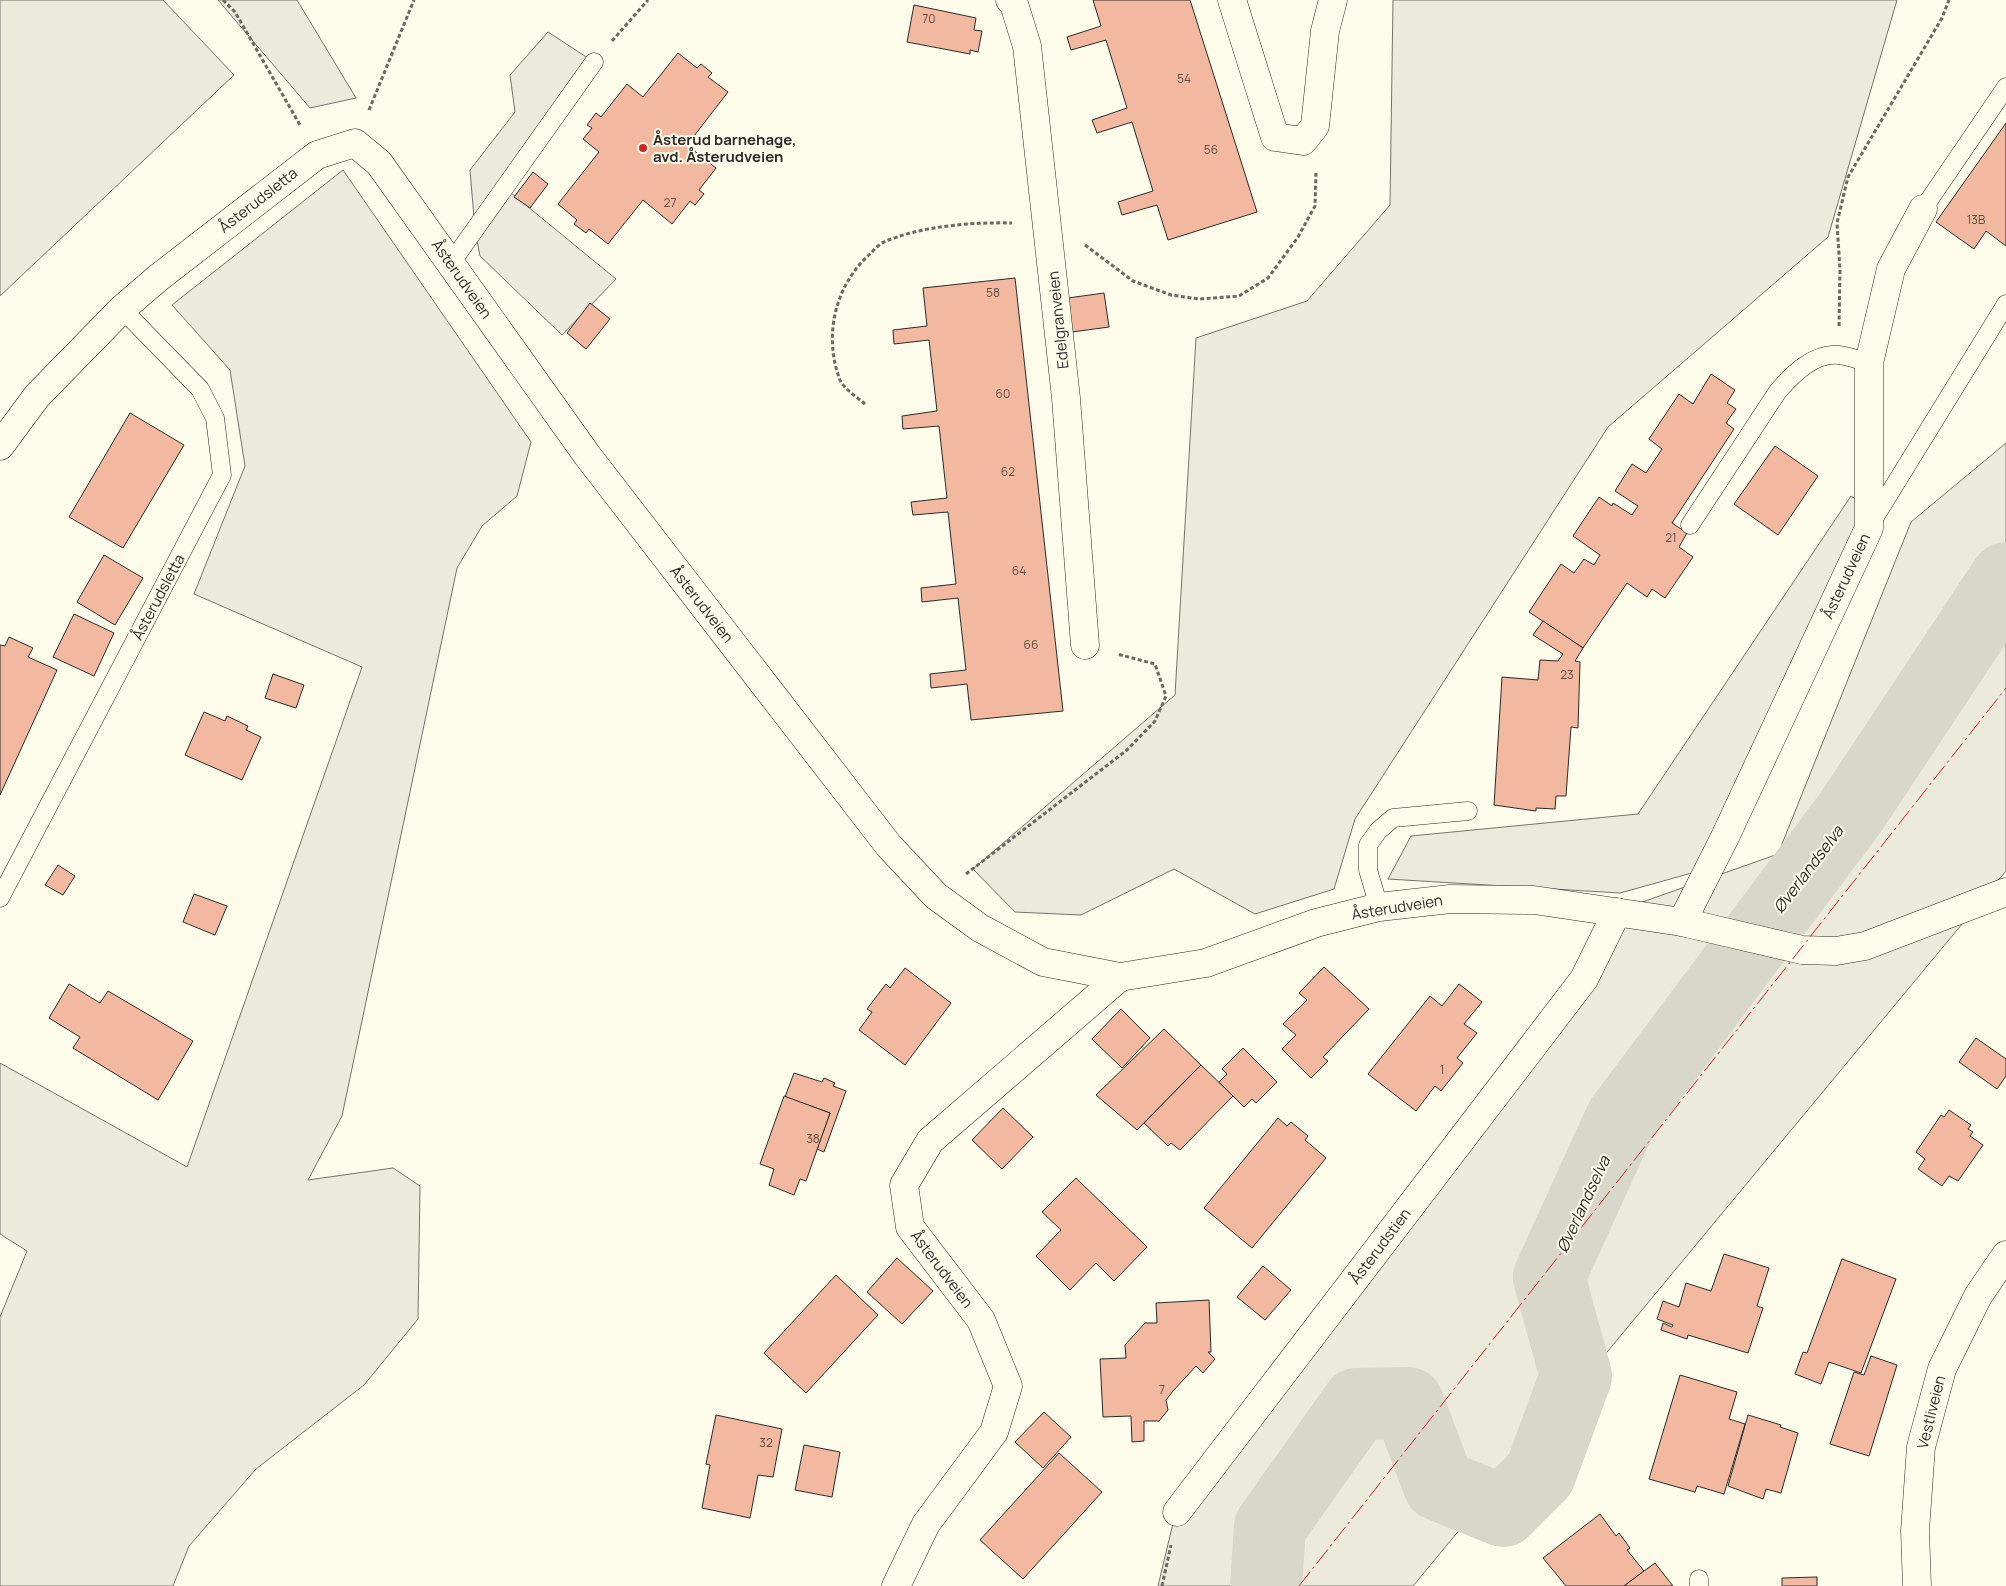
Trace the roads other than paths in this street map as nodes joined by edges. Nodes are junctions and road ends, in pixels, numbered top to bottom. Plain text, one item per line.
1 (1010, 0) edge
2 (1232, 0) edge
3 (1333, 0) edge
4 (594, 62) road end
5 (2006, 87) edge
6 (355, 143) joint
7 (1923, 209) joint
8 (451, 264) junction
9 (2006, 304) edge
10 (122, 309) junction
11 (1869, 363) junction
12 (0, 446) edge
13 (1690, 525) dead end
14 (1869, 528) junction
15 (1085, 645) road end
16 (1468, 811) dead end
17 (2006, 892) edge
18 (0, 898) edge
19 (1379, 907) junction
20 (1617, 912) junction
21 (1682, 922) junction
22 (1120, 977) junction
23 (2006, 1255) edge
24 (1177, 1512) road end
25 (896, 1586) edge
26 (1917, 1586) edge

1 - 15 street, Edelgranveien
2 - 3 street
4 - 8 lane
5 - 7 lane
6 - 8 street, Åsterudveien
6 - 10 street, Åsterudsletta
7 - 11 street, Åsterudveien
8 - 22 street, Åsterudveien
9 - 14 lane
10 - 12 street, Åsterudsletta
10 - 18 lane, Åsterudsletta
11 - 13 lane
11 - 14 street, Åsterudveien
14 - 21 street, Åsterudveien
16 - 19 lane
17 - 21 street, Åsterudveien
19 - 20 street, Åsterudveien
19 - 22 street, Åsterudveien
20 - 21 street, Åsterudveien
20 - 24 street, Åsterudstien
22 - 25 street, Åsterudveien
23 - 26 street, Vestliveien

